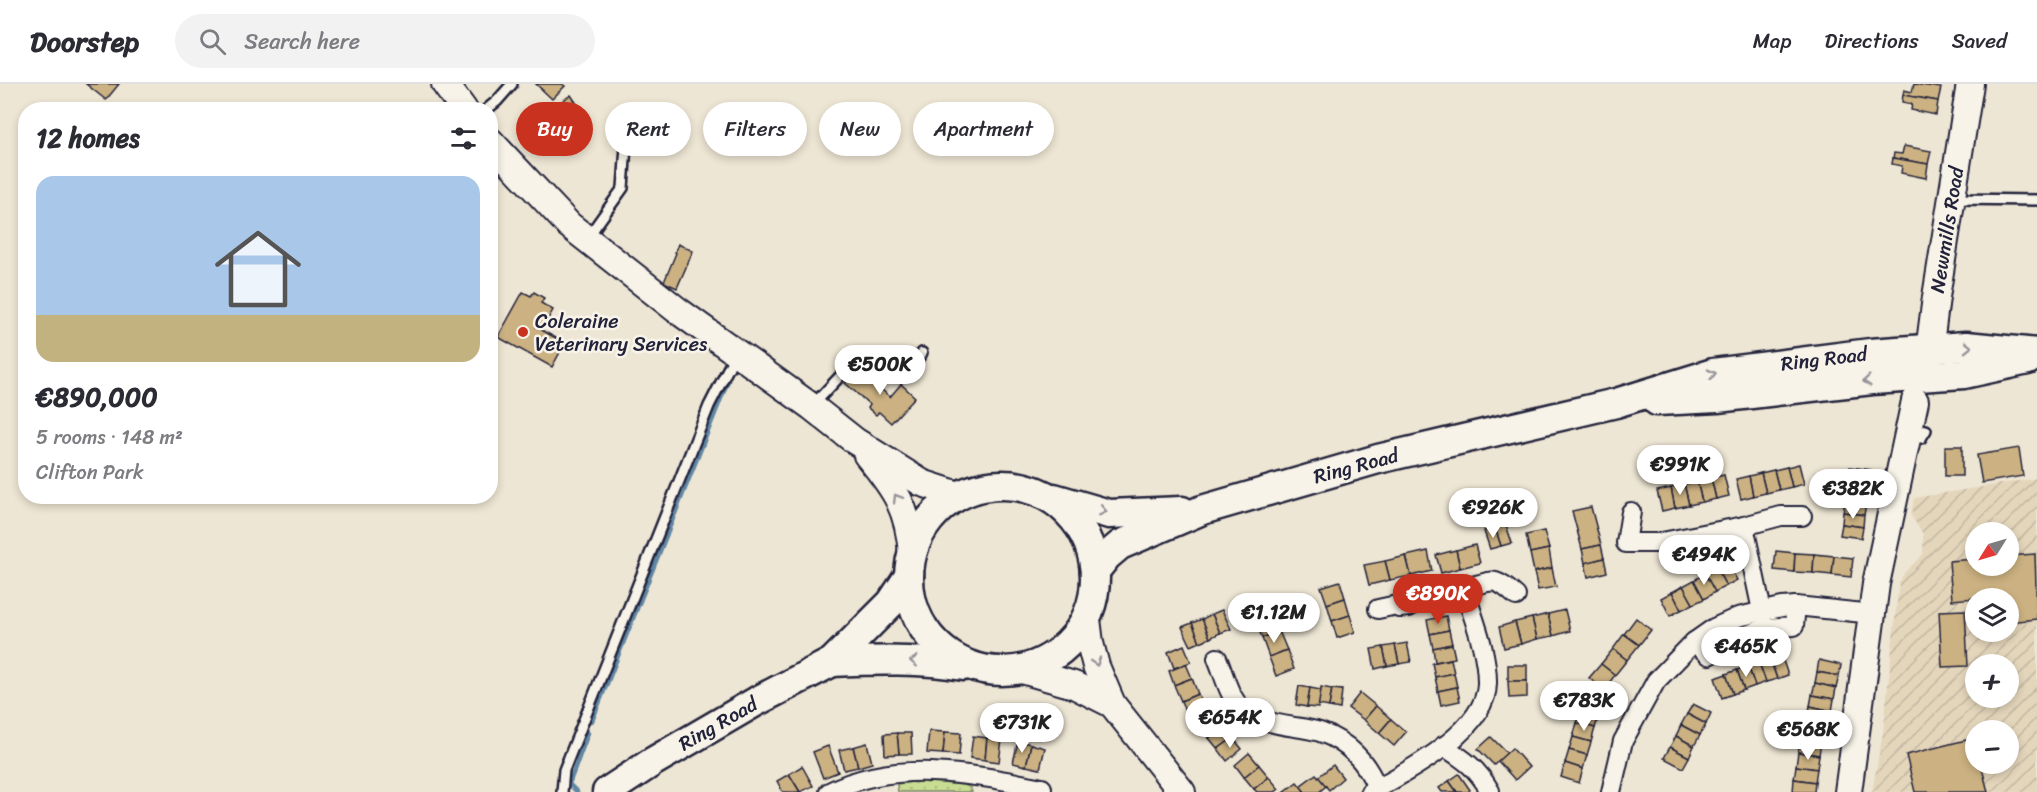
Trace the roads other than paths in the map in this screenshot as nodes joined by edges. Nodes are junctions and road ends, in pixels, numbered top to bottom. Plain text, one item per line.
1 (445, 84) edge
2 (512, 84) edge
3 (1970, 84) edge
4 (458, 102) edge
5 (496, 102) edge
6 (498, 150) edge
7 (625, 156) edge
8 (1952, 199) junction
9 (2037, 200) edge
10 (586, 238) junction
11 (736, 352) junction
12 (2037, 352) edge
13 (922, 353) dead end
14 (2037, 358) edge
15 (1923, 375) junction
16 (812, 407) junction
17 (855, 441) junction
18 (959, 495) junction
19 (1047, 496) junction
20 (1203, 510) junction
21 (1631, 512) dead end
22 (1802, 516) dead end
23 (1744, 526) junction
24 (910, 565) junction
25 (1095, 571) junction
26 (1464, 588) junction
27 (1516, 596) dead end
28 (1796, 606) junction
29 (1378, 609) dead end
30 (1762, 611) junction
31 (1872, 614) junction
32 (1087, 619) junction
33 (1694, 642) junction
34 (1217, 657) dead end
35 (832, 662) junction
36 (972, 667) junction
37 (1022, 670) junction
38 (1112, 704) junction
39 (1443, 746) junction
40 (985, 784) edge
41 (1042, 788) dead end
42 (1374, 790) edge
43 (1490, 791) edge
44 (562, 792) edge
45 (607, 792) edge
46 (829, 792) edge
47 (1182, 792) edge
48 (1611, 792) edge
49 (1848, 792) edge

1 - 4 main road
2 - 5 lane
3 - 8 main road, Newmills Road
6 - 10 main road
7 - 10 lane
8 - 9 lane
8 - 15 main road, Newmills Road
10 - 11 main road
11 - 16 main road
11 - 44 lane
15 -> 12 main road, Ring Road
13 - 16 lane
14 - 15 main road, Ring Road
15 - 20 main road, Ring Road
15 - 31 main road, Newmills Road
16 - 17 main road
17 - 18 main road
24 -> 17 main road
18 - 19 main road
18 - 24 main road
19 -> 20 main road, Ring Road
19 - 25 main road
20 - 25 main road, Ring Road
21 - 23 street
22 - 23 street
23 - 30 street
24 - 35 main road, Ring Road
24 - 36 main road
25 - 32 main road
26 - 27 street
26 - 29 street
26 - 39 street
28 - 30 street
28 - 31 street
28 - 33 street
30 - 33 street
31 - 49 main road, Newmills Road
32 - 37 main road
32 -> 38 main road
33 - 48 street
34 - 42 street
36 -> 35 main road, Ring Road
35 - 45 main road, Ring Road
36 - 37 main road
37 - 38 main road
38 - 47 main road
39 - 42 street
39 - 43 street
40 - 41 street
40 - 46 street

